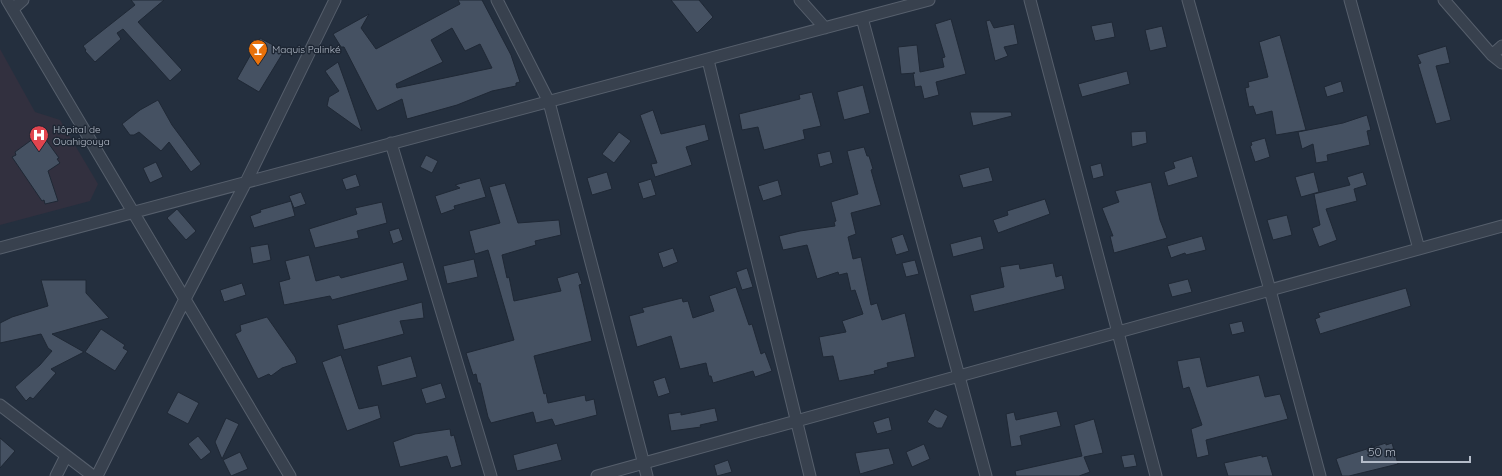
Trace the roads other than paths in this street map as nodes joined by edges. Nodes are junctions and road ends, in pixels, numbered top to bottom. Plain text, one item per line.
1 (23, 0) edge
2 (335, 0) edge
3 (497, 0) edge
4 (800, 0) edge
5 (929, 0) edge
6 (1030, 0) edge
7 (1188, 0) edge
8 (1350, 0) edge
9 (1444, 0) edge
10 (10, 5) edge
11 (862, 18) junction
12 (825, 28) junction
13 (1502, 46) edge
14 (1492, 55) junction
15 (708, 60) junction
16 (1502, 63) edge
17 (549, 102) junction
18 (391, 143) junction
19 (246, 182) junction
20 (134, 212) junction
21 (1502, 226) edge
22 (0, 248) edge
23 (1419, 249) junction
24 (1270, 290) junction
25 (185, 298) junction
26 (1118, 333) junction
27 (958, 377) junction
28 (0, 405) edge
29 (796, 422) junction
30 (66, 456) junction
31 (644, 464) junction
32 (56, 476) edge
33 (93, 476) edge
34 (96, 476) edge
35 (290, 476) edge
36 (491, 476) edge
37 (598, 476) edge
38 (647, 476) edge
39 (810, 476) edge
40 (986, 476) edge
41 (1156, 476) edge
42 (1320, 476) edge

1 - 10 street
2 - 19 street
3 - 17 street
4 - 12 street
5 - 11 street
6 - 26 street
7 - 24 street
8 - 23 street
9 - 14 street
10 - 20 street
11 - 12 street
11 - 27 street
12 - 15 street
13 - 14 street
14 - 16 street
15 - 17 street
15 - 29 street
17 - 18 street
17 - 31 street
18 - 19 street
18 - 36 street
19 - 20 street
19 - 25 street
20 - 22 street
20 - 25 street
21 - 23 street
23 - 24 street
24 - 26 street
24 - 42 street
25 - 34 street
25 - 35 street
26 - 27 street
26 - 41 street
27 - 29 street
27 - 40 street
28 - 30 street
29 - 31 street
29 - 39 street
30 - 32 street
30 - 33 street
31 - 37 street
31 - 38 street

